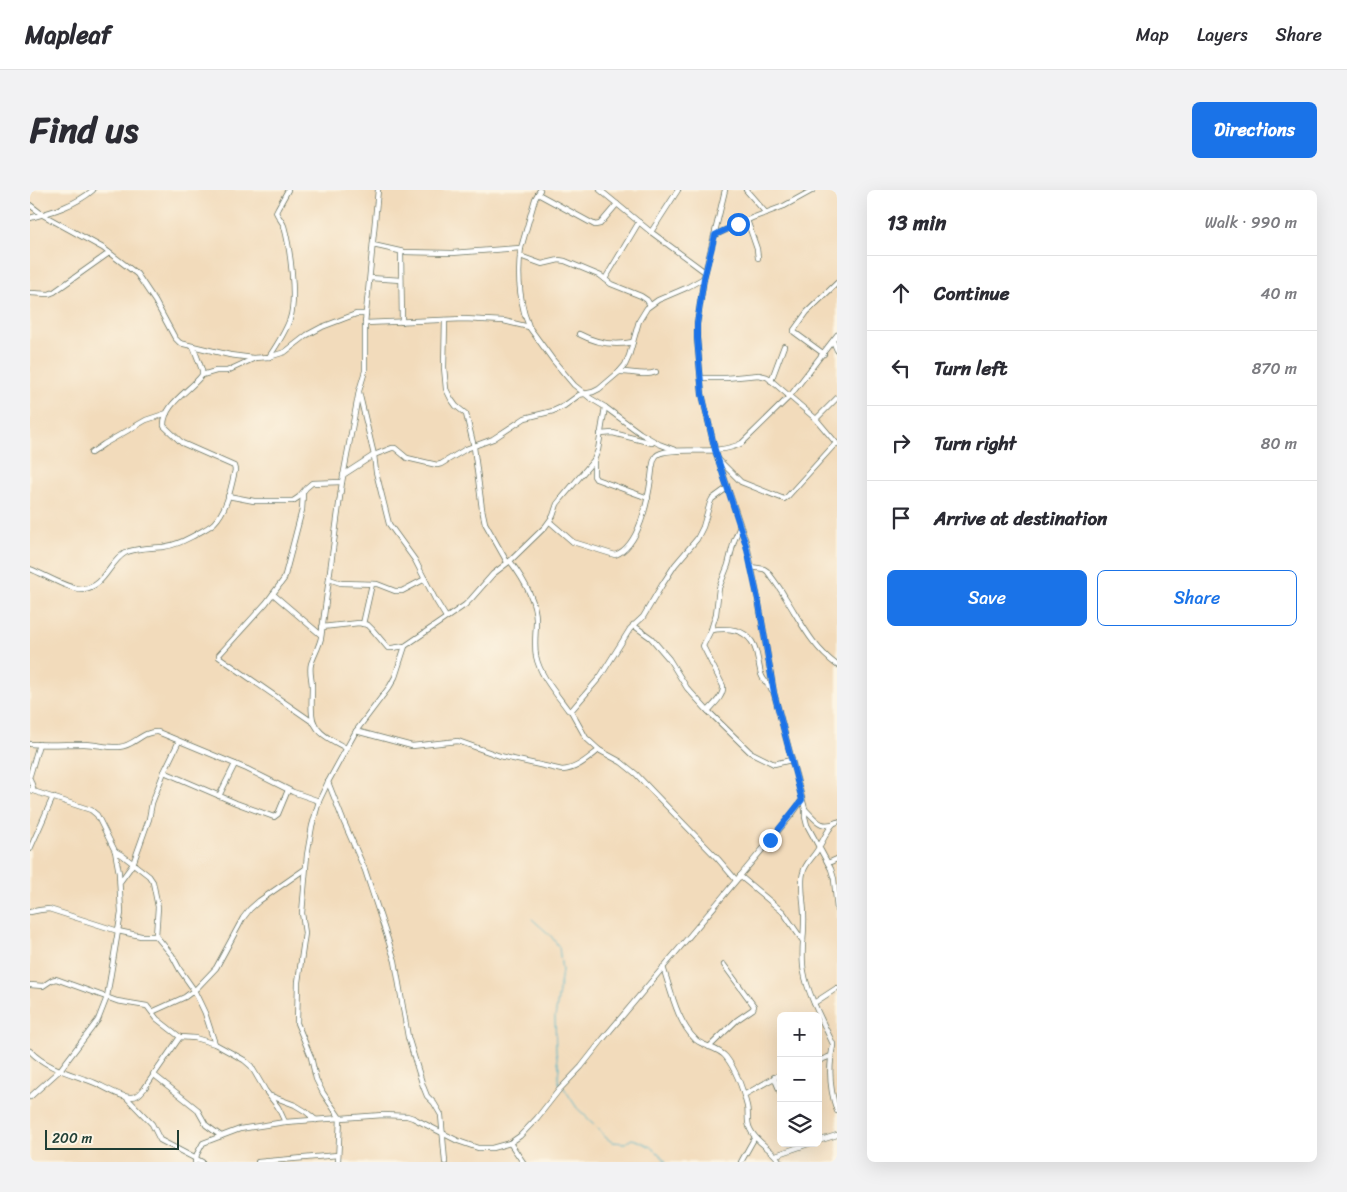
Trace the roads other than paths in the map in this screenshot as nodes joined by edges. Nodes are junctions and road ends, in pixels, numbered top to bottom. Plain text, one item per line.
1 (94, 190) edge
2 (288, 190) edge
3 (378, 190) edge
4 (600, 190) edge
5 (678, 190) edge
6 (725, 190) edge
7 (746, 190) edge
8 (814, 190) edge
9 (539, 192) edge
10 (617, 204) junction
11 (30, 206) edge
12 (766, 212) junction
13 (44, 215) junction
14 (30, 218) edge
15 (747, 220) junction
16 (639, 222) junction
17 (651, 232) junction
18 (715, 235) junction
19 (373, 245) junction
20 (521, 248) junction
21 (109, 252) junction
22 (400, 252) junction
23 (520, 256) junction
24 (758, 258) dead end
25 (705, 272) junction
26 (370, 278) junction
27 (704, 278) junction
28 (605, 279) junction
29 (401, 280) junction
30 (837, 283) edge
31 (30, 293) edge
32 (650, 305) junction
33 (366, 314) junction
34 (445, 320) junction
35 (402, 322) junction
36 (366, 323) junction
37 (529, 327) junction
38 (580, 334) dead end
39 (837, 335) edge
40 (833, 341) junction
41 (633, 342) junction
42 (193, 346) junction
43 (784, 346) dead end
44 (837, 350) edge
45 (824, 354) junction
46 (269, 357) junction
47 (256, 358) junction
48 (619, 372) junction
49 (656, 372) dead end
50 (202, 374) junction
51 (701, 378) junction
52 (772, 381) junction
53 (359, 391) junction
54 (584, 393) junction
55 (790, 396) junction
56 (837, 398) edge
57 (605, 407) junction
58 (167, 413) junction
59 (816, 419) junction
60 (600, 434) junction
61 (659, 444) junction
62 (837, 444) edge
63 (474, 447) junction
64 (676, 450) junction
65 (715, 450) junction
66 (91, 453) dead end
67 (374, 456) junction
68 (718, 459) junction
69 (594, 460) junction
70 (343, 476) junction
71 (342, 482) junction
72 (727, 488) junction
73 (302, 493) junction
74 (228, 496) junction
75 (648, 498) junction
76 (550, 522) junction
77 (740, 526) junction
78 (508, 561) junction
79 (751, 567) junction
80 (30, 569) edge
81 (329, 579) junction
82 (425, 579) junction
83 (372, 584) junction
84 (273, 594) junction
85 (446, 617) junction
86 (363, 624) junction
87 (633, 626) junction
88 (322, 627) junction
89 (711, 630) junction
90 (321, 635) junction
91 (405, 646) junction
92 (837, 665) edge
93 (774, 693) junction
94 (571, 711) junction
95 (708, 711) junction
96 (314, 723) junction
97 (356, 732) junction
98 (179, 741) junction
99 (30, 744) edge
100 (39, 744) junction
101 (346, 748) junction
102 (599, 750) junction
103 (791, 760) junction
104 (235, 764) junction
105 (164, 772) junction
106 (30, 775) edge
107 (30, 779) edge
108 (328, 782) junction
109 (32, 790) edge
110 (288, 790) junction
111 (219, 796) junction
112 (53, 797) junction
113 (802, 800) junction
114 (319, 801) junction
115 (805, 809) junction
116 (835, 823) edge
117 (820, 846) junction
118 (30, 849) edge
119 (115, 851) junction
120 (837, 859) edge
121 (828, 863) junction
122 (133, 864) junction
123 (305, 870) junction
124 (738, 878) junction
125 (120, 882) junction
126 (837, 910) edge
127 (30, 912) edge
128 (118, 931) junction
129 (156, 936) junction
130 (804, 943) junction
131 (724, 965) dead end
132 (663, 967) junction
133 (30, 985) edge
134 (837, 988) edge
135 (194, 990) junction
136 (107, 997) junction
137 (814, 1003) junction
138 (152, 1012) junction
139 (180, 1038) junction
140 (215, 1044) junction
141 (709, 1047) junction
142 (30, 1051) edge
143 (831, 1056) junction
144 (822, 1059) edge
145 (60, 1070) junction
146 (153, 1074) junction
147 (777, 1076) edge
148 (774, 1077) junction
149 (777, 1084) edge
150 (744, 1095) junction
151 (269, 1096) junction
152 (30, 1097) edge
153 (126, 1097) junction
154 (837, 1110) edge
155 (340, 1118) junction
156 (316, 1120) junction
157 (284, 1122) junction
158 (442, 1132) junction
159 (837, 1135) edge
160 (221, 1136) junction
161 (755, 1137) junction
162 (822, 1140) edge
163 (510, 1143) junction
164 (797, 1147) edge
165 (338, 1155) junction
166 (776, 1155) junction
167 (294, 1160) edge
168 (195, 1161) edge
169 (202, 1162) edge
170 (258, 1162) edge
171 (338, 1162) edge
172 (445, 1162) edge
173 (523, 1162) edge
174 (741, 1162) edge
175 (780, 1162) edge

1 - 13 street
2 - 46 street
3 - 19 street
4 - 10 street
5 - 17 street
6 - 18 street
7 - 12 street
8 - 12 street
9 - 10 street
9 - 20 street
10 - 16 street
11 - 13 street
12 - 15 street
13 - 14 street
13 - 21 street
15 - 18 street
15 - 24 street
16 - 17 street
16 - 28 street
17 - 25 street
18 - 25 street
19 - 22 street
19 - 26 street
20 - 22 street
20 - 23 street
21 - 31 street
21 - 42 street
22 - 29 street
23 - 28 street
23 - 37 street
25 - 27 street
26 - 29 street
26 - 33 street
27 - 32 street
27 - 51 street
28 - 32 street
29 - 35 street
30 - 45 street
32 - 41 street
33 - 36 street
33 - 46 street
34 - 35 street
34 - 37 street
34 - 63 street
35 - 36 street
36 - 53 street
37 - 54 street
38 - 41 street
39 - 40 street
40 - 44 street
40 - 45 street
41 - 48 street
42 - 47 street
42 - 50 street
43 - 52 street
45 - 55 street
46 - 47 street
47 - 50 street
48 - 49 street
48 - 54 street
50 - 58 street
51 - 52 street
51 - 65 street
52 - 55 street
53 - 67 street
53 - 70 street
54 - 57 street
54 - 63 street
55 - 59 street
55 - 65 street
56 - 59 street
57 - 60 street
57 - 61 street
58 - 66 street
58 - 74 street
59 - 62 street
60 - 61 street
60 - 69 street
61 - 64 street
62 - 68 street
63 - 67 street
63 - 78 street
64 - 65 street
64 - 75 street
65 - 68 street
67 - 70 street
67 - 82 street
68 - 72 street
69 - 75 street
69 - 76 street
70 - 71 street
71 - 73 street
71 - 81 street
72 - 77 street
72 - 87 street
73 - 74 street
73 - 84 street
74 - 80 street
75 - 76 street
76 - 78 street
77 - 79 street
77 - 89 street
78 - 85 street
78 - 94 street
79 - 92 street
79 - 93 street
81 - 83 street
81 - 88 street
82 - 83 street
82 - 85 street
83 - 86 street
84 - 90 street
84 - 96 street
85 - 91 street
86 - 88 street
86 - 91 street
87 - 94 street
87 - 95 street
88 - 90 street
89 - 93 street
89 - 95 street
90 - 96 street
91 - 97 street
93 - 103 street
94 - 102 street
95 - 103 street
96 - 101 street
97 - 101 street
97 - 102 street
98 - 100 street
98 - 104 street
98 - 105 street
99 - 100 street
100 - 106 street
101 - 108 street
102 - 124 street
103 - 113 street
104 - 110 street
104 - 111 street
105 - 111 street
105 - 122 street
107 - 109 street
108 - 114 street
108 - 158 street
109 - 112 street
110 - 111 street
110 - 114 street
112 - 118 street
112 - 119 street
113 - 115 street
113 - 124 street
114 - 123 street
115 - 116 street
115 - 117 street
116 - 117 street
117 - 121 street
117 - 130 street
119 - 122 street
119 - 125 street
120 - 121 street
121 - 126 street
122 - 125 street
122 - 129 street
123 - 135 street
123 - 155 street
124 - 130 street
124 - 132 street
125 - 128 street
127 - 128 street
128 - 129 street
128 - 136 street
129 - 135 street
130 - 137 street
131 - 141 street
132 - 141 street
132 - 163 street
133 - 136 street
134 - 137 street
135 - 138 street
135 - 140 street
136 - 138 street
136 - 145 street
137 - 143 street
138 - 139 street
139 - 140 street
139 - 146 street
140 - 151 street
141 - 150 street
142 - 145 street
143 - 144 street
143 - 154 street
145 - 152 street
145 - 153 street
146 - 153 street
146 - 160 street
147 - 148 street
148 - 149 street
148 - 150 street
150 - 161 street
151 - 156 street
151 - 157 street
153 - 168 street
155 - 156 street
155 - 158 street
155 - 165 street
156 - 157 street
157 - 160 street
158 - 163 street
158 - 172 street
159 - 162 street
160 - 168 street
161 - 166 street
161 - 174 street
163 - 173 street
164 - 166 street
165 - 167 street
165 - 171 street
166 - 175 street
167 - 170 street
168 - 169 street

